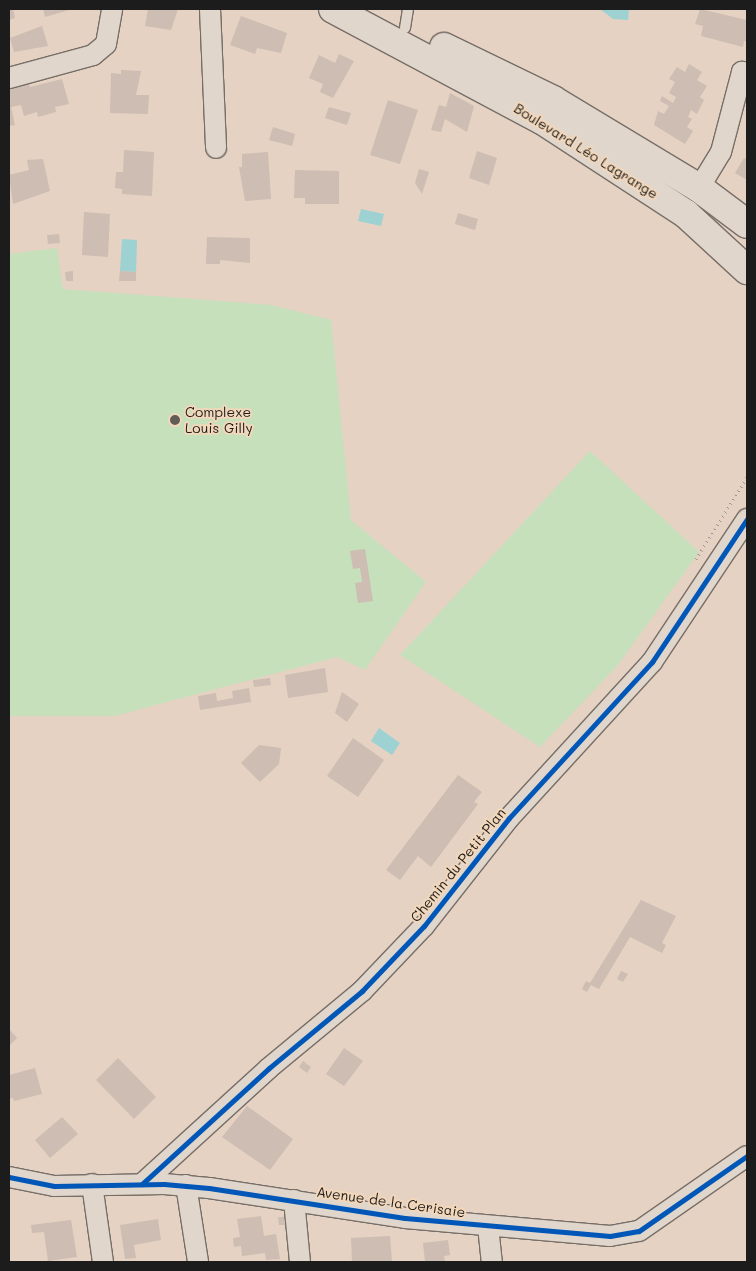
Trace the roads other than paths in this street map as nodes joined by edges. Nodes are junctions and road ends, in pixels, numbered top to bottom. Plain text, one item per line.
1 (112, 9) edge
2 (210, 9) edge
3 (333, 9) edge
4 (365, 9) edge
5 (406, 18) edge
6 (747, 72) edge
7 (9, 78) edge
8 (216, 148) dead end
9 (699, 188) junction
10 (747, 224) edge
11 (747, 270) edge
12 (747, 518) edge
13 (747, 1156) edge
14 (9, 1178) edge
15 (92, 1184) junction
16 (142, 1184) junction
17 (186, 1186) junction
18 (294, 1200) junction
19 (488, 1226) junction
20 (103, 1262) edge
21 (198, 1262) edge
22 (300, 1262) edge
23 (492, 1262) edge

1 - 7 street
2 - 8 street
3 - 11 main road, Boulevard Léo Lagrange
4 - 5 main road, Boulevard Léo Lagrange
5 - 9 main road, Boulevard Léo Lagrange
6 - 9 street
9 - 10 main road, Boulevard Léo Lagrange
12 - 16 street, Chemin du Petit Plan
13 - 19 street, Avenue de la Cerisaie
14 - 15 street, Avenue de la Cerisaie
15 - 16 street, Avenue de la Cerisaie
15 - 20 street
16 - 17 street, Avenue de la Cerisaie
17 - 18 street, Avenue de la Cerisaie
17 - 21 street
18 - 19 street, Avenue de la Cerisaie
18 - 22 street
19 - 23 street

